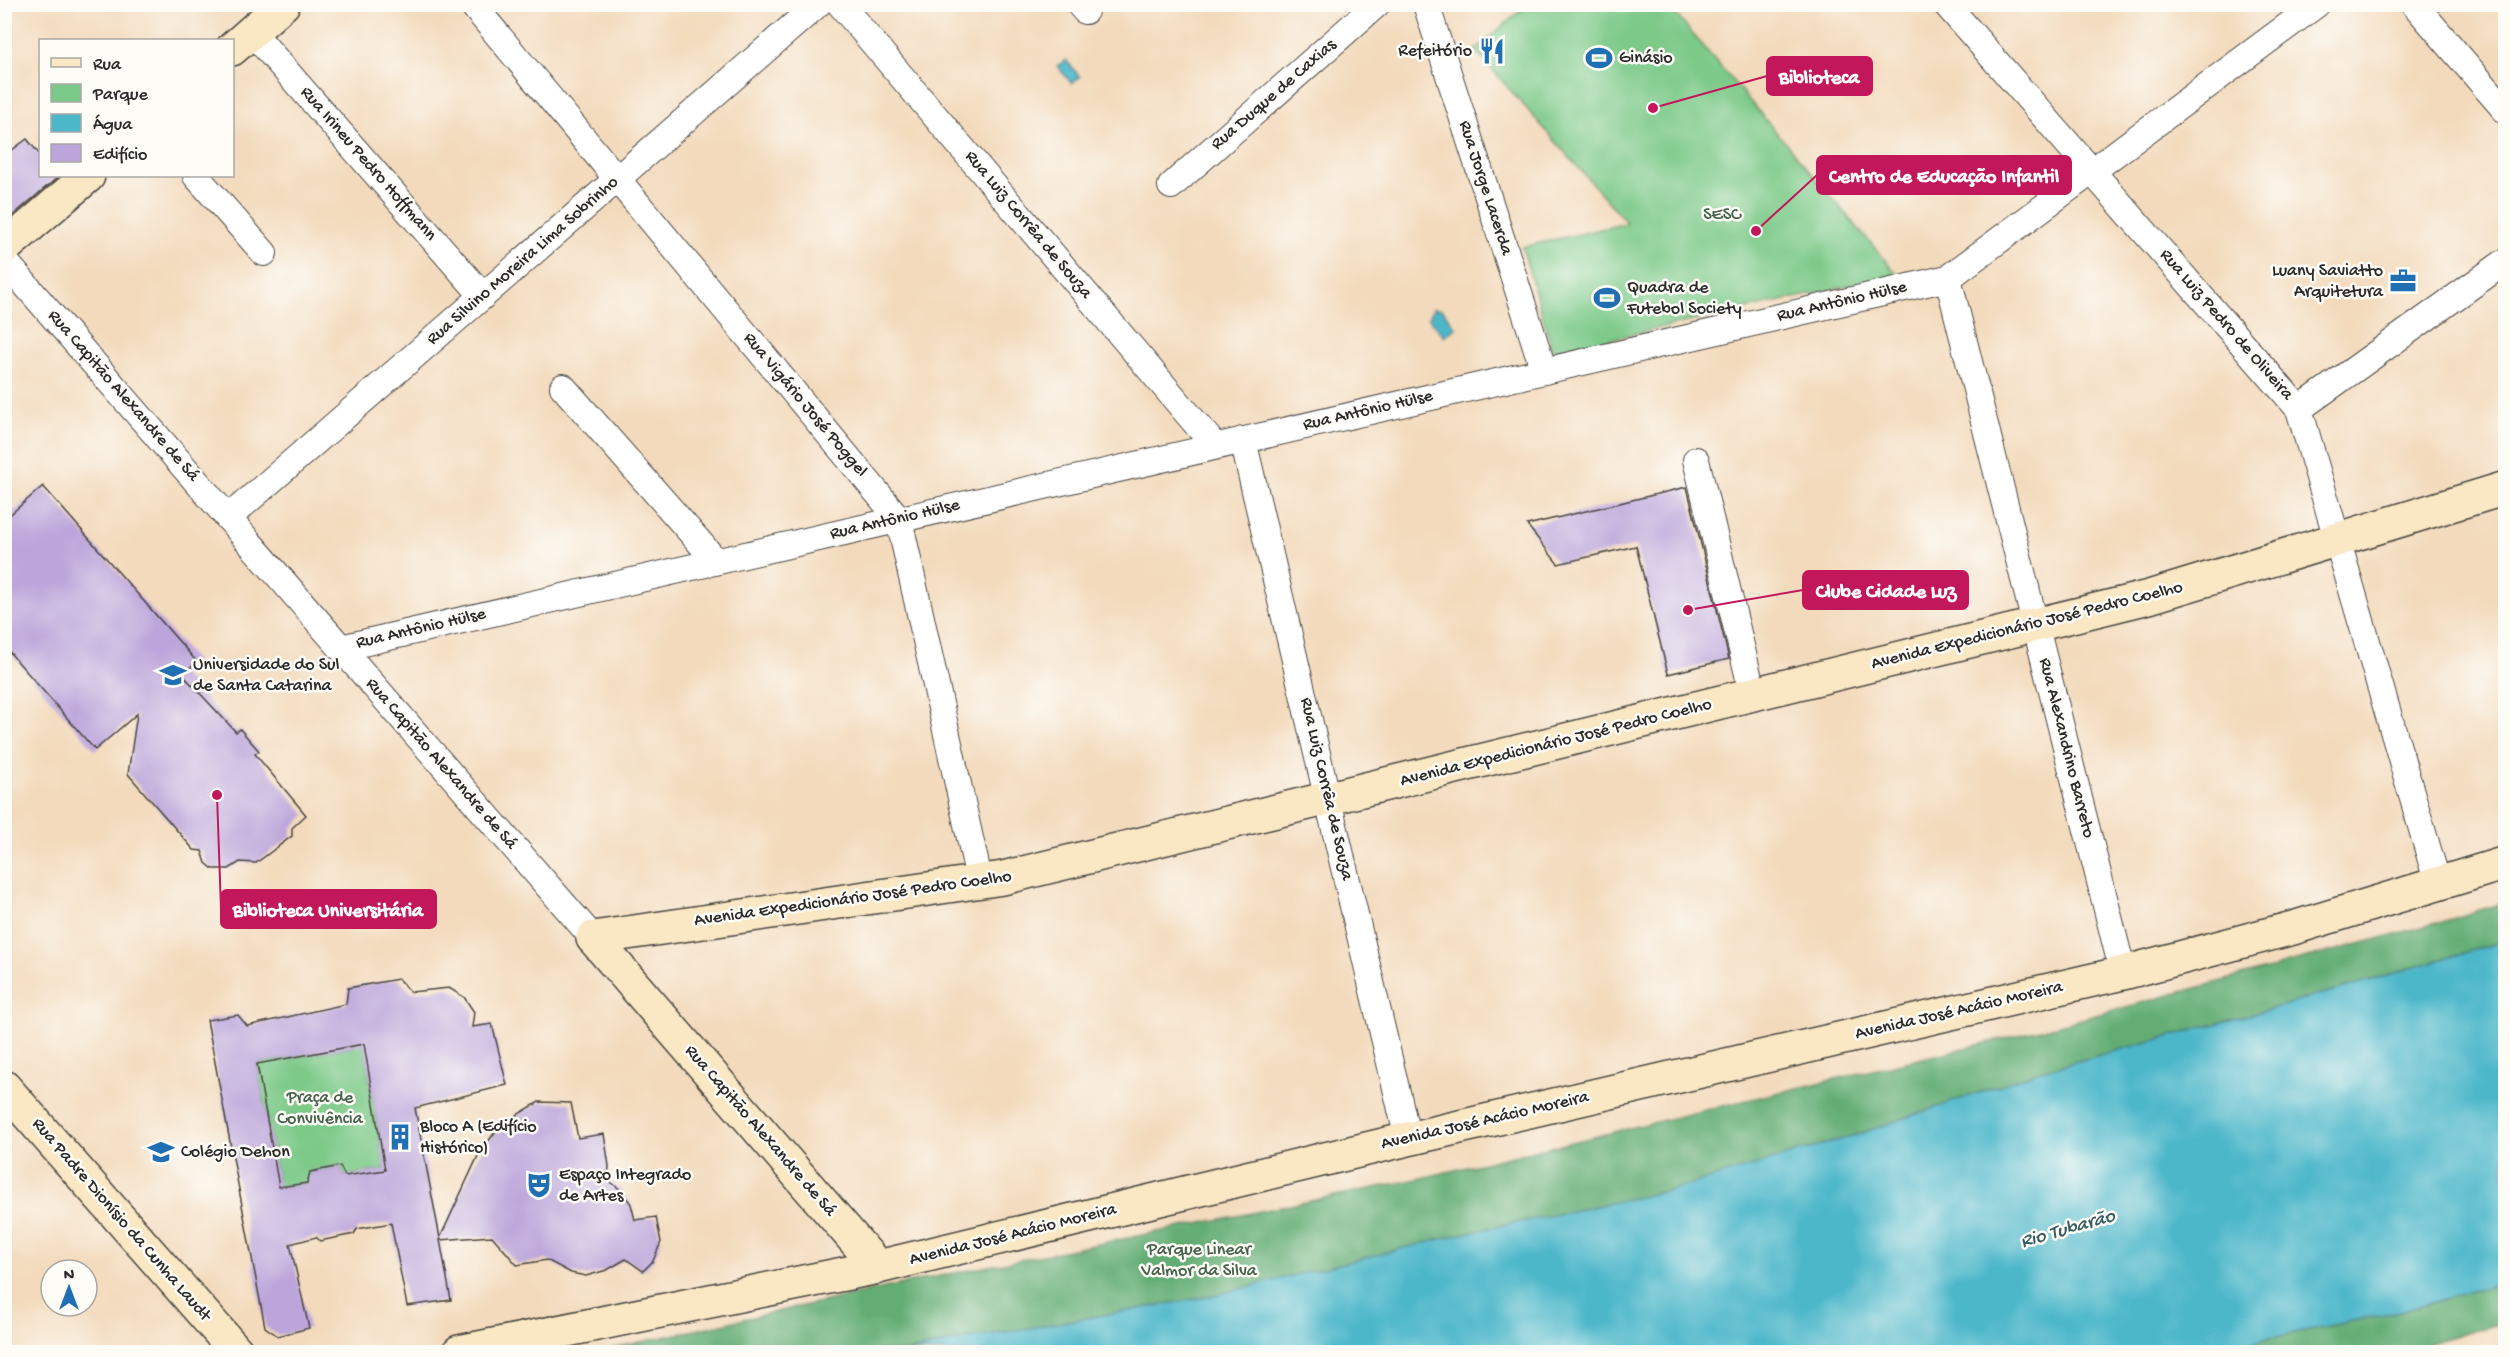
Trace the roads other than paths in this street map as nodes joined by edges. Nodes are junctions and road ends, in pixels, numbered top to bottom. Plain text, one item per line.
1 (283, 4) edge
2 (472, 4) edge
3 (818, 4) edge
4 (840, 4) edge
5 (1377, 4) edge
6 (1426, 4) edge
7 (1946, 4) edge
8 (2317, 4) edge
9 (2414, 4) edge
10 (242, 41) edge
11 (2505, 111) edge
12 (2092, 171) junction
13 (87, 177) edge
14 (197, 177) edge
15 (616, 180) junction
16 (1171, 186) dead end
17 (4, 248) edge
18 (264, 253) dead end
19 (4, 260) edge
20 (2505, 261) edge
21 (1948, 278) junction
22 (483, 296) junction
23 (1544, 371) junction
24 (563, 387) dead end
25 (2300, 409) junction
26 (1243, 440) junction
27 (1215, 446) junction
28 (1696, 460) dead end
29 (2505, 488) edge
30 (228, 518) junction
31 (899, 519) junction
32 (2338, 540) junction
33 (716, 561) junction
34 (2036, 626) junction
35 (341, 648) junction
36 (1753, 695) junction
37 (1328, 799) junction
38 (2505, 863) edge
39 (980, 883) junction
40 (2438, 884) junction
41 (592, 938) junction
42 (2123, 973) junction
43 (4, 1087) edge
44 (1408, 1139) junction
45 (878, 1267) junction
46 (237, 1353) edge
47 (459, 1353) edge

1 - 10 street
2 - 15 street, Rua Vigário José Poggel
3 - 15 street, Rua Silvino Moreira Lima Sobrinho
4 - 27 street, Rua Luiz Corrêa de Souza
5 - 16 street, Rua Duque de Caxias
6 - 23 street, Rua Jorge Lacerda
7 - 12 street, Rua Luiz Pedro de Oliveira
8 - 12 street, Rua Antônio Hülse
9 - 11 street
10 - 22 street, Rua Irineu Pedro Hoffmann
12 - 21 street, Rua Antônio Hülse
12 - 25 street, Rua Luiz Pedro de Oliveira
13 - 17 street
14 - 18 street
15 - 22 street, Rua Silvino Moreira Lima Sobrinho
15 - 31 street, Rua Vigário José Poggel
19 - 30 street, Rua Capitão Alexandre de Sá
20 - 25 street
21 - 23 street, Rua Antônio Hülse
21 - 34 street, Rua Alexandrino Barreto
22 - 30 street, Rua Silvino Moreira Lima Sobrinho
23 - 26 street, Rua Antônio Hülse
24 - 33 street
25 - 32 street, Rua Luiz Pedro de Oliveira
26 - 27 street, Rua Antônio Hülse
26 - 37 street, Rua Luiz Corrêa de Souza
27 - 31 street, Rua Antônio Hülse
28 - 36 street
29 - 32 street, Avenida Expedicionário José Pedro Coelho
30 - 35 street, Rua Capitão Alexandre de Sá
31 - 33 street, Rua Antônio Hülse
31 - 39 street, Rua Vigário José Poggel
32 - 34 street, Avenida Expedicionário José Pedro Coelho
32 - 40 street, Rua Luiz Pedro de Oliveira
33 - 35 street, Rua Antônio Hülse
34 - 36 street, Avenida Expedicionário José Pedro Coelho
34 - 42 street, Rua Alexandrino Barreto
35 - 41 street, Rua Capitão Alexandre de Sá
36 - 37 street, Avenida Expedicionário José Pedro Coelho
37 - 39 street, Avenida Expedicionário José Pedro Coelho
37 - 44 street, Rua Luiz Corrêa de Souza
38 - 40 street, Avenida José Acácio Moreira
39 - 41 street, Avenida Expedicionário José Pedro Coelho
40 - 42 street, Avenida José Acácio Moreira
41 - 45 street, Rua Capitão Alexandre de Sá
42 - 44 street, Avenida José Acácio Moreira
43 - 46 street, Rua Padre Dionísio da Cunha Laudt
44 - 45 street, Avenida José Acácio Moreira
45 - 47 street, Avenida José Acácio Moreira

